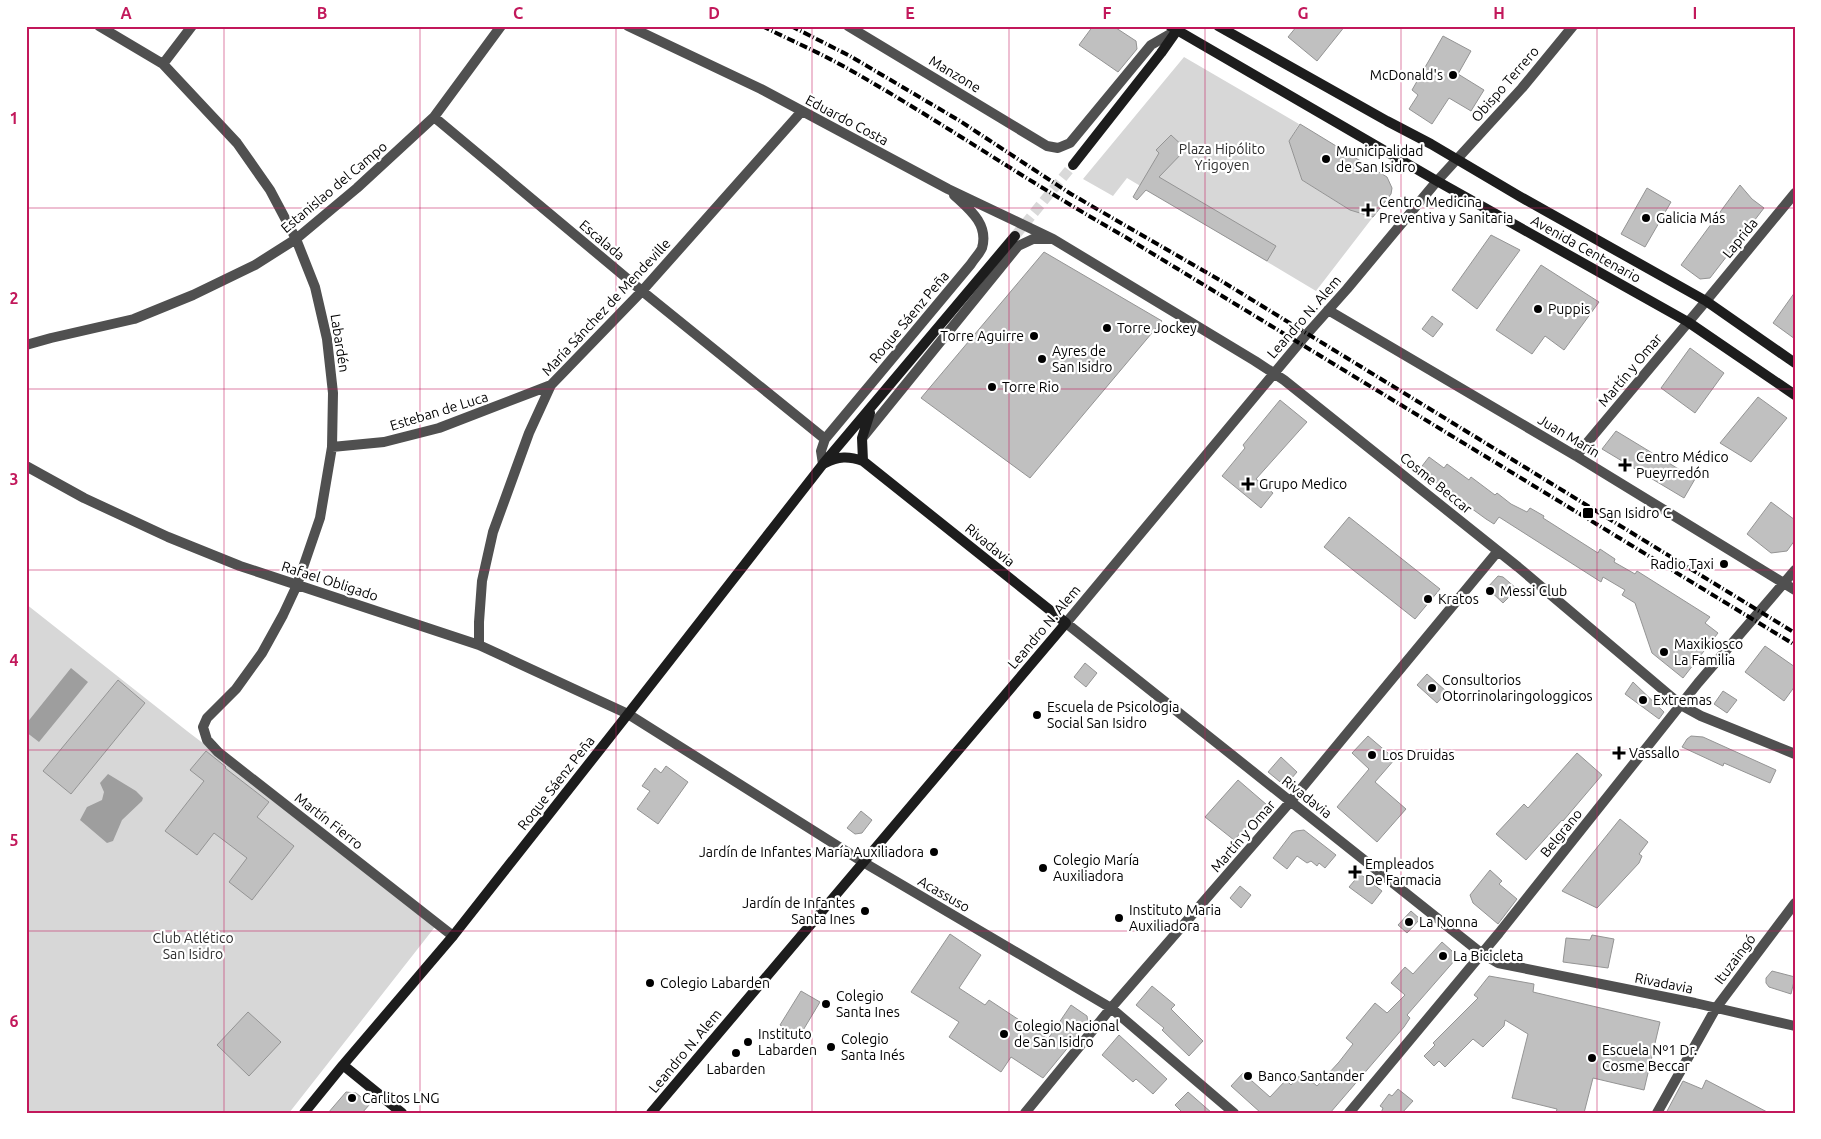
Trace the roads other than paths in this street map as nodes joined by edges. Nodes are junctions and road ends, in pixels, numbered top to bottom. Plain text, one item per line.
1 (99, 26) edge
2 (192, 26) edge
3 (501, 26) edge
4 (628, 26) edge
5 (848, 26) edge
6 (1218, 26) edge
7 (1574, 26) edge
8 (1176, 28) edge
9 (866, 30) edge
10 (163, 64) junction
11 (802, 111) junction
12 (434, 117) junction
13 (1457, 159) junction
14 (1072, 166) tunnel mouth
15 (1437, 181) junction
16 (948, 189) junction
17 (1795, 193) edge
18 (1015, 236) tunnel mouth
19 (1053, 239) junction
20 (296, 240) junction
21 (642, 291) junction
22 (1706, 301) junction
23 (1328, 310) junction
24 (1688, 322) junction
25 (26, 345) edge
26 (1795, 363) edge
27 (1274, 373) junction
28 (551, 385) junction
29 (1795, 395) edge
30 (875, 403) junction
31 (862, 438) junction
32 (825, 439) junction
33 (332, 447) junction
34 (1576, 456) junction
35 (863, 461) junction
36 (822, 464) junction
37 (26, 466) edge
38 (1498, 551) junction
39 (1795, 570) edge
40 (1784, 583) junction
41 (297, 585) junction
42 (1795, 590) edge
43 (1066, 623) junction
44 (479, 645) junction
45 (1681, 705) junction
46 (628, 714) junction
47 (207, 718) joint
48 (1795, 754) edge
49 (1291, 801) junction
50 (863, 862) junction
51 (1795, 903) edge
52 (453, 936) junction
53 (1481, 953) junction
54 (1111, 1008) junction
55 (1716, 1008) junction
56 (1795, 1026) edge
57 (343, 1065) junction
58 (1356, 1108) edge
59 (304, 1113) edge
60 (402, 1113) edge
61 (651, 1113) edge
62 (1024, 1113) edge
63 (1234, 1113) edge
64 (1349, 1113) edge
65 (1657, 1113) edge

1 - 10 street, Labardén
2 - 10 street
3 - 12 street, Estanislao del Campo
4 - 11 street, Eduardo Costa
5 - 9 street, Manzone
6 - 13 main road, Avenida Centenario
7 - 13 street, Obispo Terrero
8 - 9 street, Manzone
8 - 14 main road
8 - 15 main road, Avenida Centenario
10 - 20 street, Labardén
11 - 16 street, Eduardo Costa
11 - 21 street, María Sánchez de Mendeville
12 - 20 street, Estanislao del Campo
12 - 21 street, Escalada
13 - 15 street, Leandro N. Alem
13 - 22 main road, Avenida Centenario
15 - 23 street, Leandro N. Alem
15 - 24 main road, Avenida Centenario
16 - 19 street, Eduardo Costa
16 - 32 street, Roque Sáenz Peña
17 - 22 street, Laprida
18 - 30 main road, Roque Sáenz Peña
19 - 27 street, Cosme Beccar
19 - 31 street
20 - 25 street, Estanislao del Campo
20 - 33 street, Labardén
21 - 28 street, María Sánchez de Mendeville
21 - 32 street, Escalada
22 - 24 street, Martín y Omar
22 - 26 main road, Avenida Centenario
23 - 27 street, Leandro N. Alem
23 - 34 street, Juan Marín
24 - 29 main road, Avenida Centenario
24 - 34 street, Martín y Omar
27 - 38 street, Cosme Beccar
27 - 43 street, Leandro N. Alem
28 - 33 street, Esteban de Luca
28 - 44 street, María Sánchez de Mendeville
30 - 31 main road
30 - 36 main road, Roque Sáenz Peña
31 - 35 main road
32 - 36 street
33 - 41 street, Labardén
34 - 40 street, Juan Marín
35 - 36 main road
35 - 43 main road, Rivadavia
36 - 46 main road, Roque Sáenz Peña
37 - 41 street, Rafael Obligado
38 - 45 street, Cosme Beccar
38 - 49 street, Martín y Omar
39 - 40 street, Belgrano
40 - 42 street, Juan Marín
40 - 45 street, Belgrano
41 - 44 street, Rafael Obligado
41 - 47 street, Labardén
43 - 49 street, Rivadavia
43 - 50 main road, Leandro N. Alem
44 - 46 street, Rafael Obligado
45 - 48 street, Cosme Beccar
45 - 53 street, Belgrano
46 - 50 street, Acassuso
46 - 52 main road, Roque Sáenz Peña
47 - 52 street, Martín Fierro
49 - 53 street, Rivadavia
49 - 54 street, Martín y Omar
50 - 54 street, Acassuso
50 - 61 main road, Leandro N. Alem
51 - 55 street, Ituzaingó
52 - 57 main road, Roque Sáenz Peña
53 - 55 street, Rivadavia
53 - 58 street, Belgrano
54 - 62 street, Martín y Omar
54 - 63 street, Acassuso
55 - 56 street, Rivadavia
55 - 65 street, Ituzaingó
57 - 59 main road, Roque Sáenz Peña
57 - 60 main road
58 - 64 street, Belgrano

